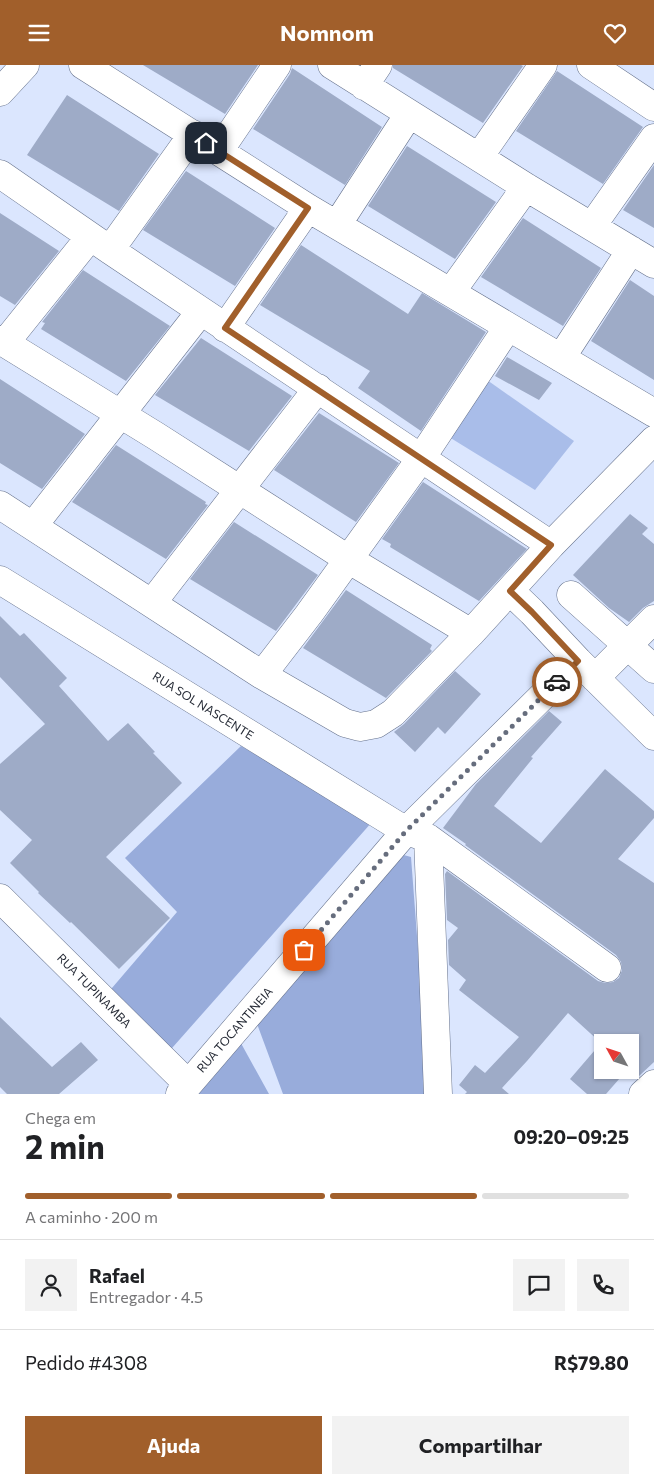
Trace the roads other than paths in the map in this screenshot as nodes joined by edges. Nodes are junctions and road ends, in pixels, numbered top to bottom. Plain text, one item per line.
1 (25, 65) edge
2 (83, 65) edge
3 (277, 65) edge
4 (332, 65) edge
5 (543, 65) edge
6 (591, 65) edge
7 (371, 75) edge
8 (0, 92) edge
9 (654, 107) edge
10 (409, 114) junction
11 (193, 135) junction
12 (654, 138) edge
13 (219, 151) junction
14 (479, 157) junction
15 (0, 174) edge
16 (526, 187) junction
17 (308, 208) junction
18 (337, 225) junction
19 (592, 226) junction
20 (100, 244) junction
21 (631, 249) junction
22 (654, 264) edge
23 (451, 292) junction
24 (201, 311) junction
25 (508, 327) junction
26 (225, 328) junction
27 (3, 341) edge
28 (560, 358) junction
29 (318, 388) junction
30 (654, 413) edge
31 (120, 414) junction
32 (654, 441) edge
33 (422, 457) junction
34 (240, 489) junction
35 (0, 505) edge
36 (33, 526) junction
37 (551, 545) junction
38 (348, 559) junction
39 (0, 580) edge
40 (510, 591) junction
41 (571, 595) dead end
42 (152, 603) junction
43 (654, 619) edge
44 (471, 633) junction
45 (628, 646) junction
46 (593, 669) junction
47 (654, 669) edge
48 (262, 675) junction
49 (654, 736) edge
50 (417, 835) junction
51 (0, 898) edge
52 (607, 968) dead end
53 (654, 1084) edge
54 (184, 1089) edge
55 (438, 1094) edge
56 (643, 1094) edge

1 - 8 street
2 - 11 street
3 - 13 street
4 - 7 street
5 - 14 street
6 - 9 street
7 - 10 street
10 - 14 street
10 - 18 street
11 - 13 street
11 - 20 street
12 - 19 street
13 - 17 street
14 - 16 street
15 - 20 street
16 - 19 street
16 - 23 street
17 - 18 street
17 - 26 street
18 - 23 street
19 - 21 street
20 - 24 street
20 - 27 street
21 - 22 street
21 - 28 street
23 - 25 street
24 - 26 street
24 - 31 street
25 - 28 street
25 - 33 street
26 - 29 street
27 - 31 street
28 - 30 street
29 - 33 street
29 - 34 street
31 - 34 street
31 - 36 street
32 - 37 street
33 - 37 street
33 - 38 street
34 - 38 street
34 - 42 street
35 - 36 street
36 - 42 street
37 - 40 street
38 - 44 street
38 - 48 street
39 - 50 street, RUA SOL NASCENTE
40 - 44 street
40 - 46 street
41 - 45 street
42 - 48 street
43 - 45 street, RUA TOCANTINEIA
44 - 48 street
45 - 46 street, RUA TOCANTINEIA
45 - 47 street
46 - 49 street
46 - 50 street, RUA TOCANTINEIA
50 - 52 street, RUA SOL NASCENTE
50 - 54 street, RUA TOCANTINEIA
50 - 55 street
51 - 54 street, RUA TUPINAMBA
53 - 56 street

